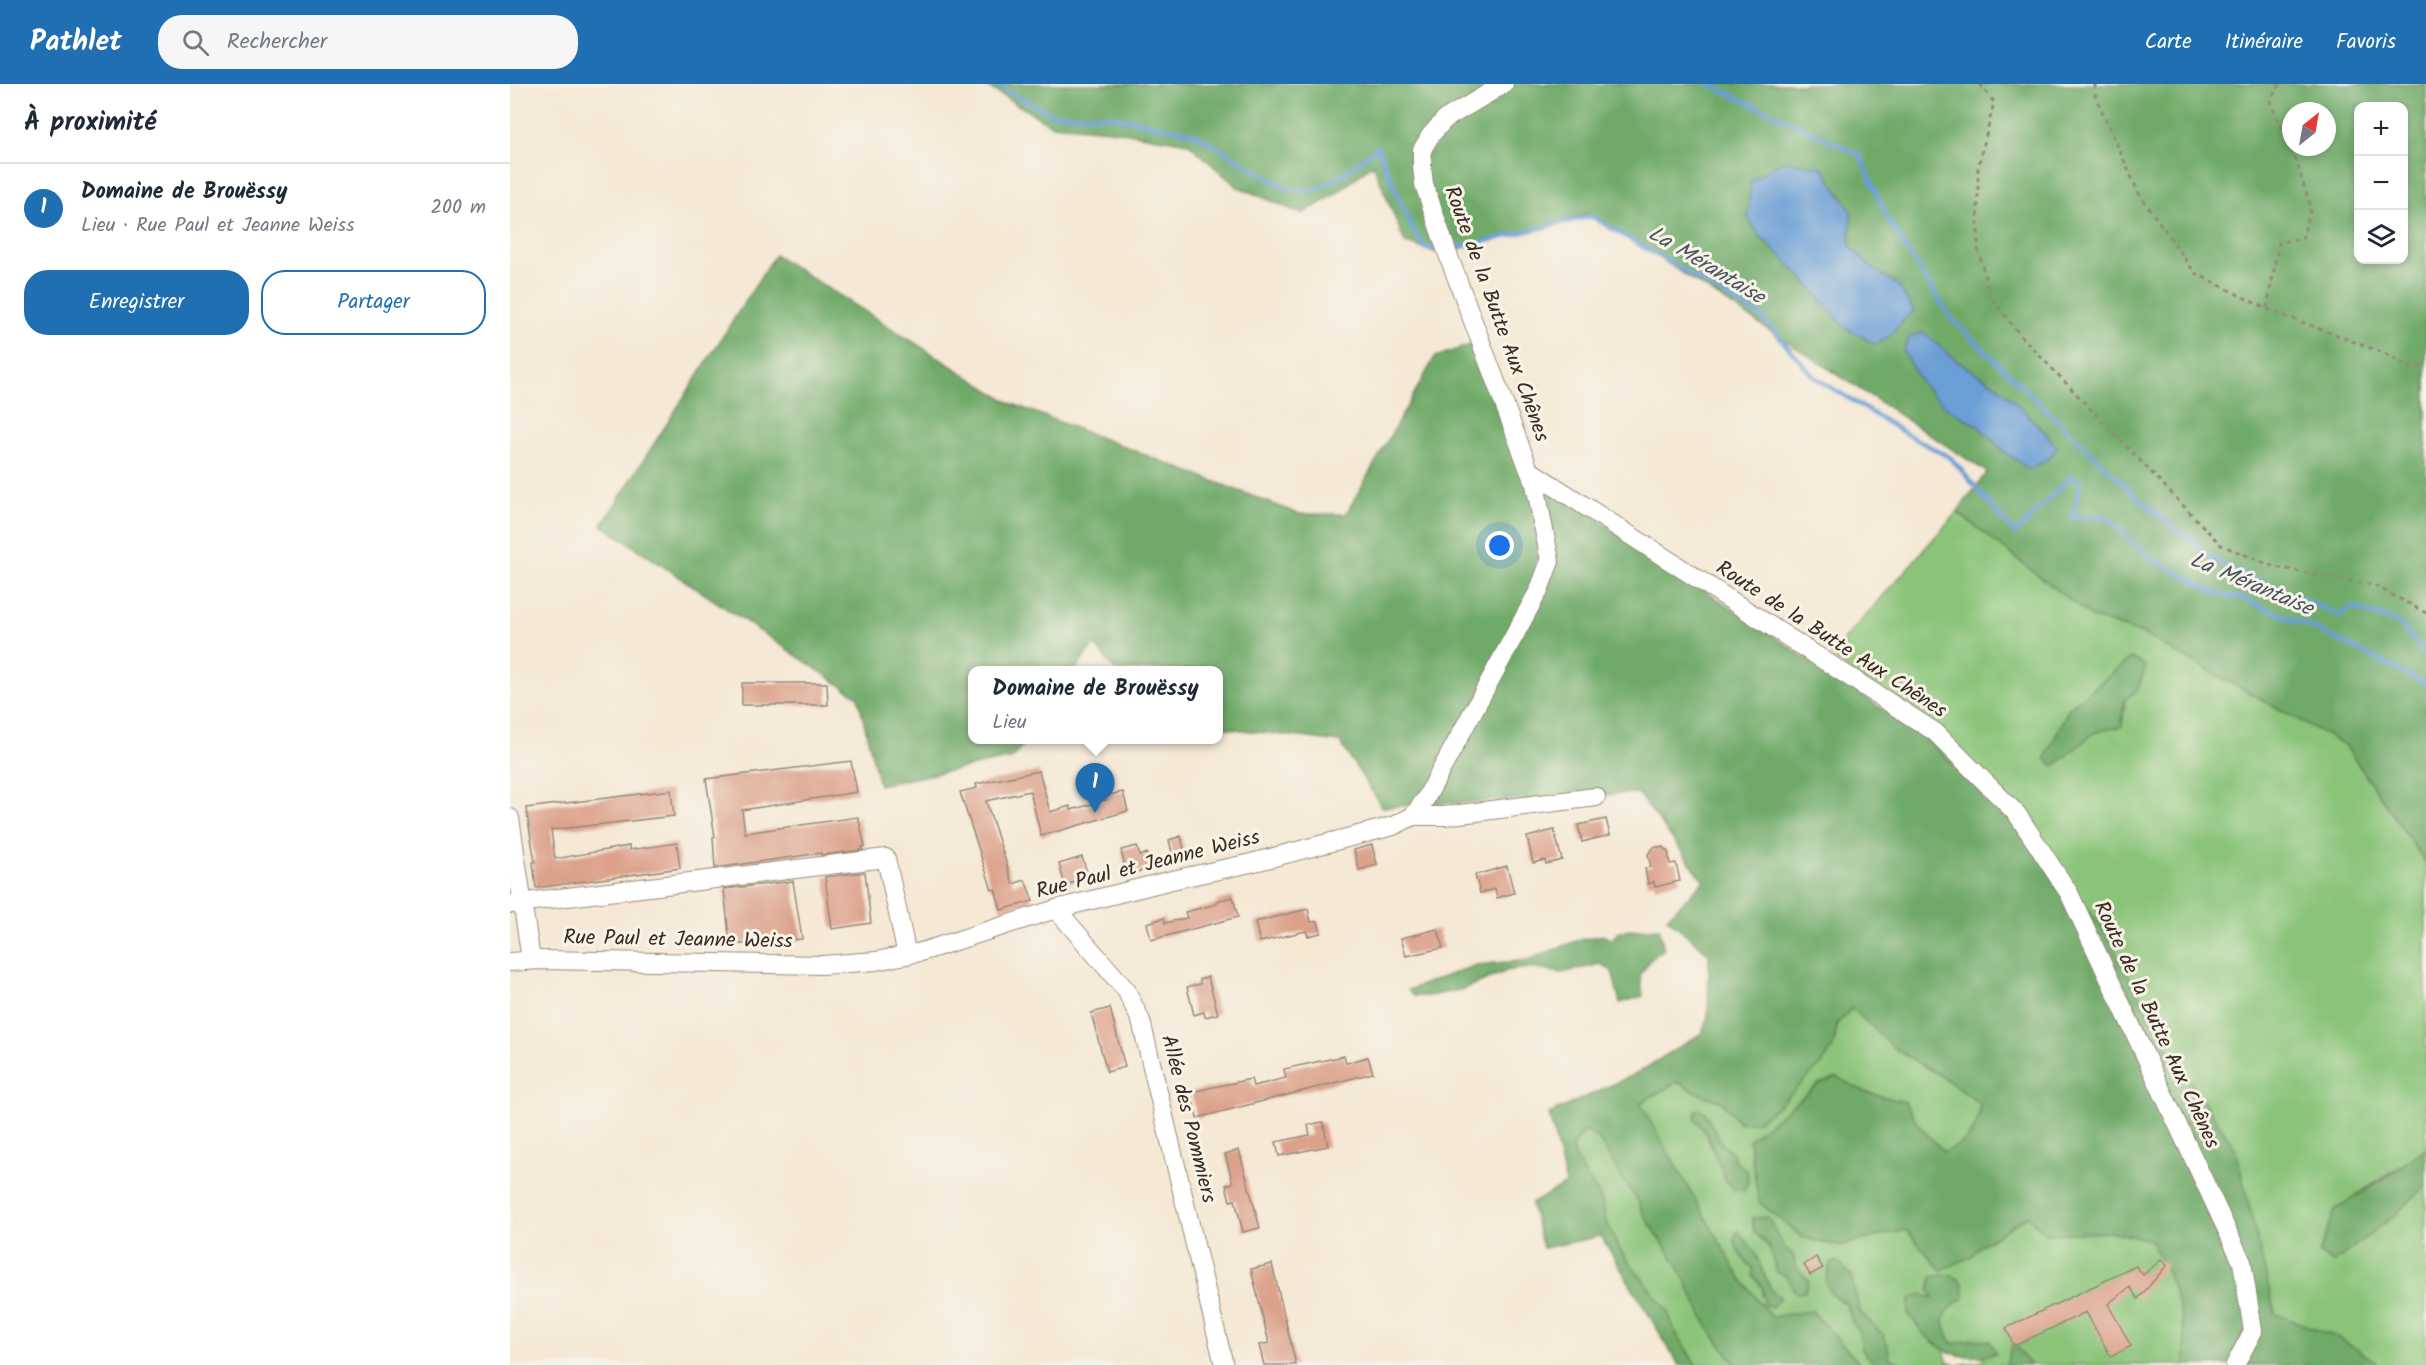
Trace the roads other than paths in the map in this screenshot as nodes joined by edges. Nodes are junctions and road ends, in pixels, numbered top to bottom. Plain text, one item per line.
1 (1504, 84) edge
2 (1529, 470) junction
3 (1596, 797) dead end
4 (1413, 816) junction
5 (510, 818) edge
6 (516, 903) edge
7 (1056, 909) junction
8 (908, 955) junction
9 (531, 960) junction
10 (510, 962) edge
11 (1224, 1365) edge
12 (2235, 1365) edge

1 - 2 street, Route de la Butte Aux Chênes
2 - 4 street
2 - 12 street, Route de la Butte Aux Chênes
3 - 4 street
4 - 7 street, Rue Paul et Jeanne Weiss
5 - 6 street
6 - 8 street
6 - 9 street
7 - 8 street, Rue Paul et Jeanne Weiss
7 - 11 street, Allée des Pommiers
8 - 9 street, Rue Paul et Jeanne Weiss
9 - 10 street, Rue Paul et Jeanne Weiss

